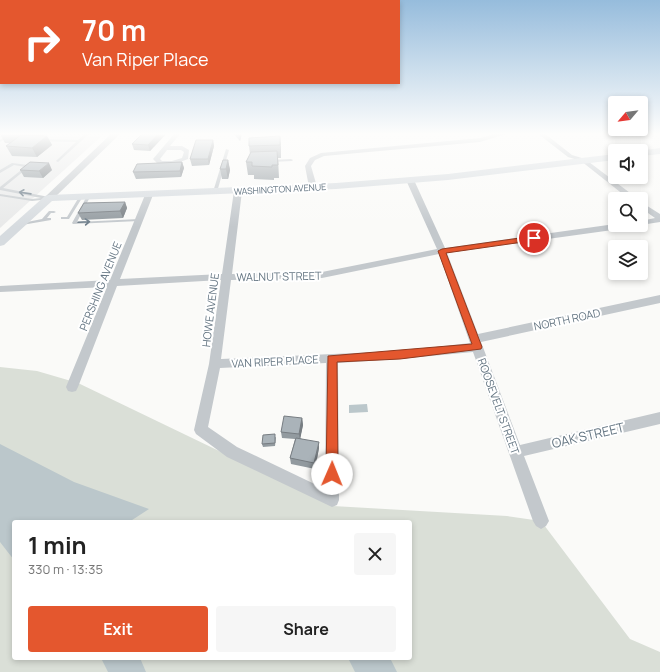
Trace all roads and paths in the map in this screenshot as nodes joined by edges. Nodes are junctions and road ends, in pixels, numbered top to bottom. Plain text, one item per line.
1 (12, 164) edge
2 (16, 164) edge
3 (85, 164) edge
4 (223, 164) edge
5 (309, 164) edge
6 (550, 164) edge
7 (589, 164) edge
8 (0, 172) edge
9 (410, 180) junction
10 (313, 187) junction
11 (0, 189) edge
12 (238, 191) junction
13 (215, 192) junction
14 (625, 192) edge
15 (0, 195) edge
16 (149, 195) junction
17 (84, 197) junction
18 (49, 198) junction
19 (648, 210) edge
20 (68, 214) dead end
21 (50, 216) dead end
22 (660, 219) edge
23 (139, 220) junction
24 (648, 222) edge
25 (19, 224) junction
26 (608, 228) edge
27 (0, 242) edge
28 (442, 251) junction
29 (226, 277) junction
30 (115, 283) junction
31 (0, 289) edge
32 (660, 299) edge
33 (476, 343) junction
34 (332, 358) junction
35 (215, 364) junction
36 (72, 387) dead end
37 (660, 418) edge
38 (516, 452) junction
39 (541, 521) dead end

1 - 8 lane
2 - 11 lane
3 - 18 street
4 - 13 lane
5 - 10 street
6 - 9 main road, WASHINGTON AVENUE
7 - 14 street
9 - 10 main road, WASHINGTON AVENUE
9 - 28 street, ROOSEVELT STREET
10 - 12 main road, WASHINGTON AVENUE
18 -> 11 lane
12 - 13 main road, WASHINGTON AVENUE
12 - 29 street, HOWE AVENUE
13 - 16 main road, WASHINGTON AVENUE
15 - 18 lane
16 - 17 main road, WASHINGTON AVENUE
16 - 23 street, PERSHING AVENUE
17 - 18 main road
17 - 20 lane
17 -> 23 lane
18 - 25 main road
19 - 22 street
21 - 25 lane
22 - 24 street
23 - 30 street, PERSHING AVENUE
25 - 27 main road
26 - 28 street, WALNUT STREET
28 - 29 street, WALNUT STREET
28 - 33 street, ROOSEVELT STREET
29 - 30 street, WALNUT STREET
29 - 35 street, HOWE AVENUE
30 - 31 street, WALNUT STREET
30 - 36 street, PERSHING AVENUE
32 - 33 street, NORTH ROAD
33 - 34 street, VAN RIPER PLACE
33 - 38 street, ROOSEVELT STREET
34 - 35 street, VAN RIPER PLACE
34 - 35 street, HOWE AVENUE
37 - 38 street, OAK STREET
38 - 39 street, ROOSEVELT STREET

